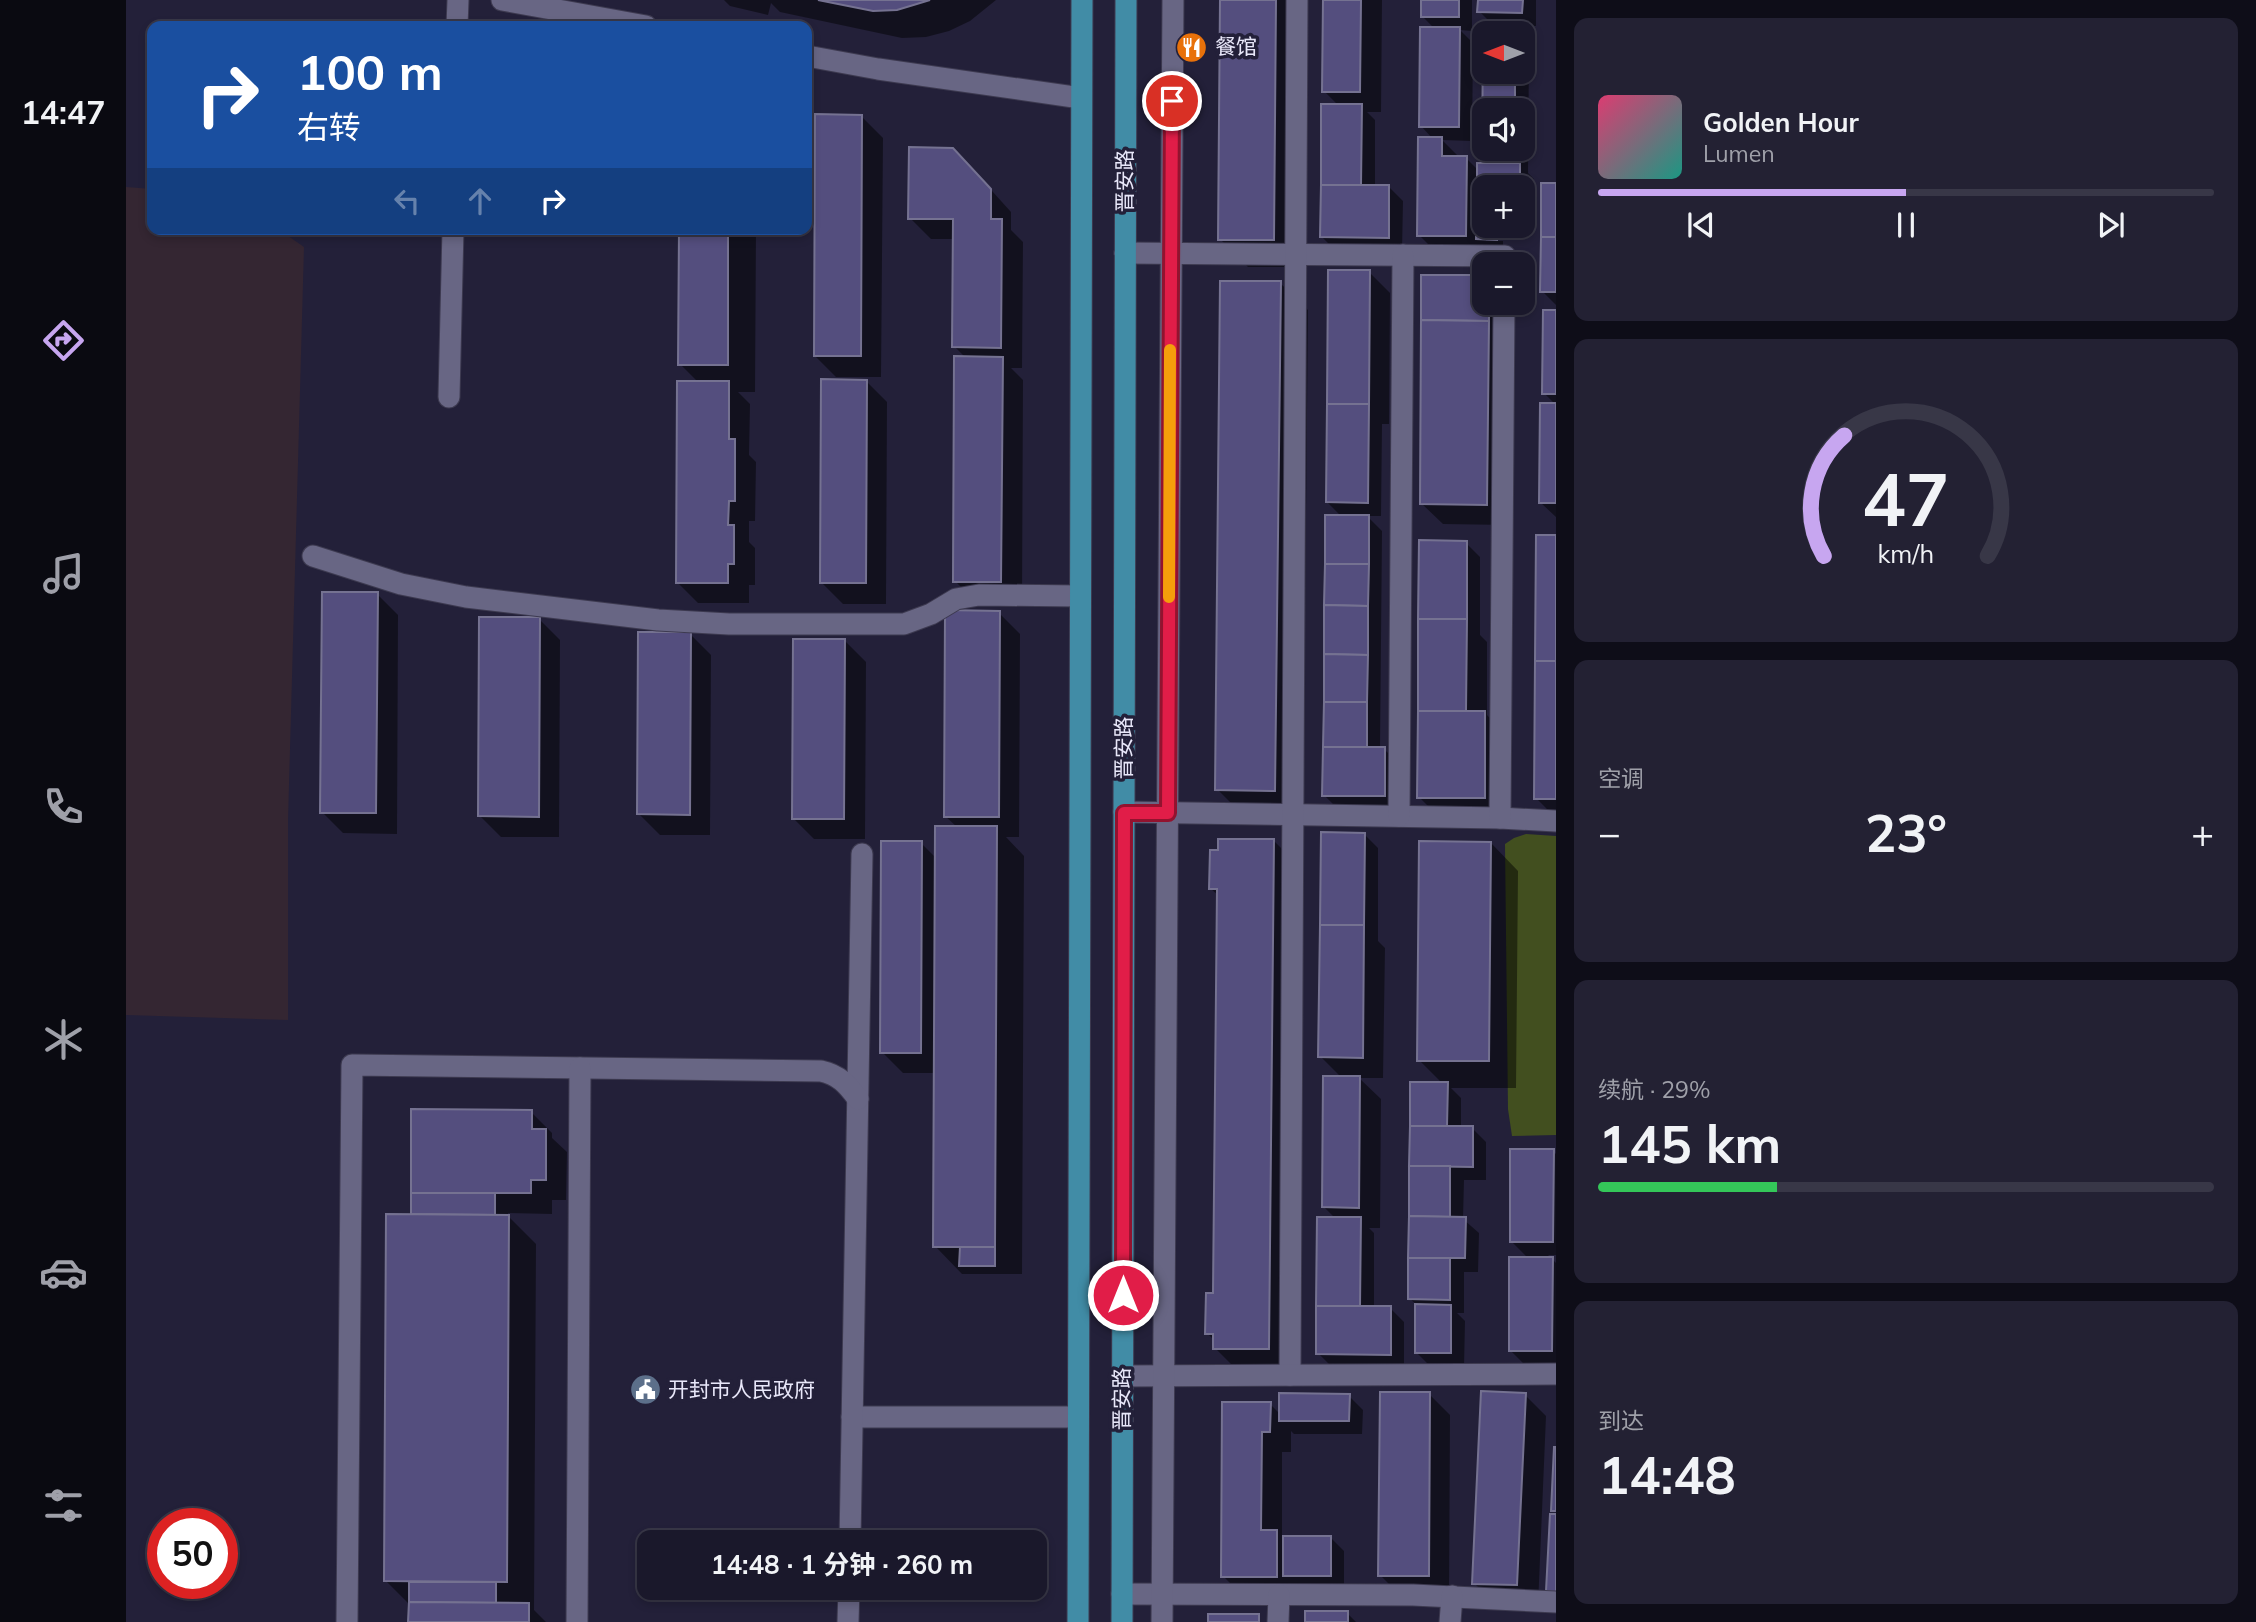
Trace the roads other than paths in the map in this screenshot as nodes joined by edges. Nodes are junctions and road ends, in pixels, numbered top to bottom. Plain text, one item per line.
1 (458, 0) edge
2 (502, 0) edge
3 (1082, 0) edge
4 (1126, 0) edge
5 (1173, 0) edge
6 (1297, 0) edge
7 (544, 4) edge
8 (457, 21) edge
9 (623, 21) edge
10 (812, 57) edge
11 (1081, 98) junction
12 (453, 235) edge
13 (1125, 253) junction
14 (1171, 254) junction
15 (1296, 254) junction
16 (1403, 255) junction
17 (1472, 256) edge
18 (1504, 315) edge
19 (449, 397) dead end
20 (313, 556) dead end
21 (1080, 596) junction
22 (1124, 813) junction
23 (1168, 813) junction
24 (1293, 815) junction
25 (1399, 816) junction
26 (1500, 818) junction
27 (1556, 821) edge
28 (862, 854) dead end
29 (580, 1068) junction
30 (858, 1098) junction
31 (1556, 1374) edge
32 (1290, 1375) junction
33 (1122, 1376) junction
34 (1164, 1376) junction
35 (852, 1417) junction
36 (1078, 1417) junction
37 (850, 1530) edge
38 (1122, 1594) junction
39 (1162, 1594) junction
40 (1279, 1595) junction
41 (1452, 1596) junction
42 (849, 1600) edge
43 (1556, 1602) edge
44 (346, 1622) edge
45 (577, 1622) edge
46 (849, 1622) edge
47 (1078, 1622) edge
48 (1122, 1622) edge
49 (1162, 1622) edge
50 (1278, 1622) edge
51 (1450, 1622) edge

1 - 8 street
2 - 7 street
3 - 11 main road, 晋安路
4 - 13 main road, 晋安路
5 - 14 street
6 - 15 street
7 - 9 street
10 - 11 street
11 - 21 main road, 晋安路
12 - 19 street
13 - 14 street
13 - 22 main road, 晋安路
14 - 15 street
14 - 23 street
15 - 16 street
15 - 24 street
16 - 17 street
16 - 25 street
18 - 26 street
20 - 21 street
21 - 36 main road, 晋安路
22 - 23 street
22 - 33 main road, 晋安路
23 - 24 street
23 - 34 street
24 - 25 street
24 - 32 street
25 - 26 street
26 - 27 street
28 - 30 street
29 - 30 street
29 - 44 street
29 - 45 street
30 - 35 street
31 - 32 street
32 - 34 street
33 - 34 street
33 - 38 main road, 晋安路
34 - 39 street
35 - 36 street
35 - 37 street
36 - 47 main road, 晋安路
38 - 39 street
38 - 48 main road, 晋安路
39 - 40 street
39 - 49 street
40 - 41 street
40 - 50 street
41 - 43 street
41 - 51 street
42 - 46 street

